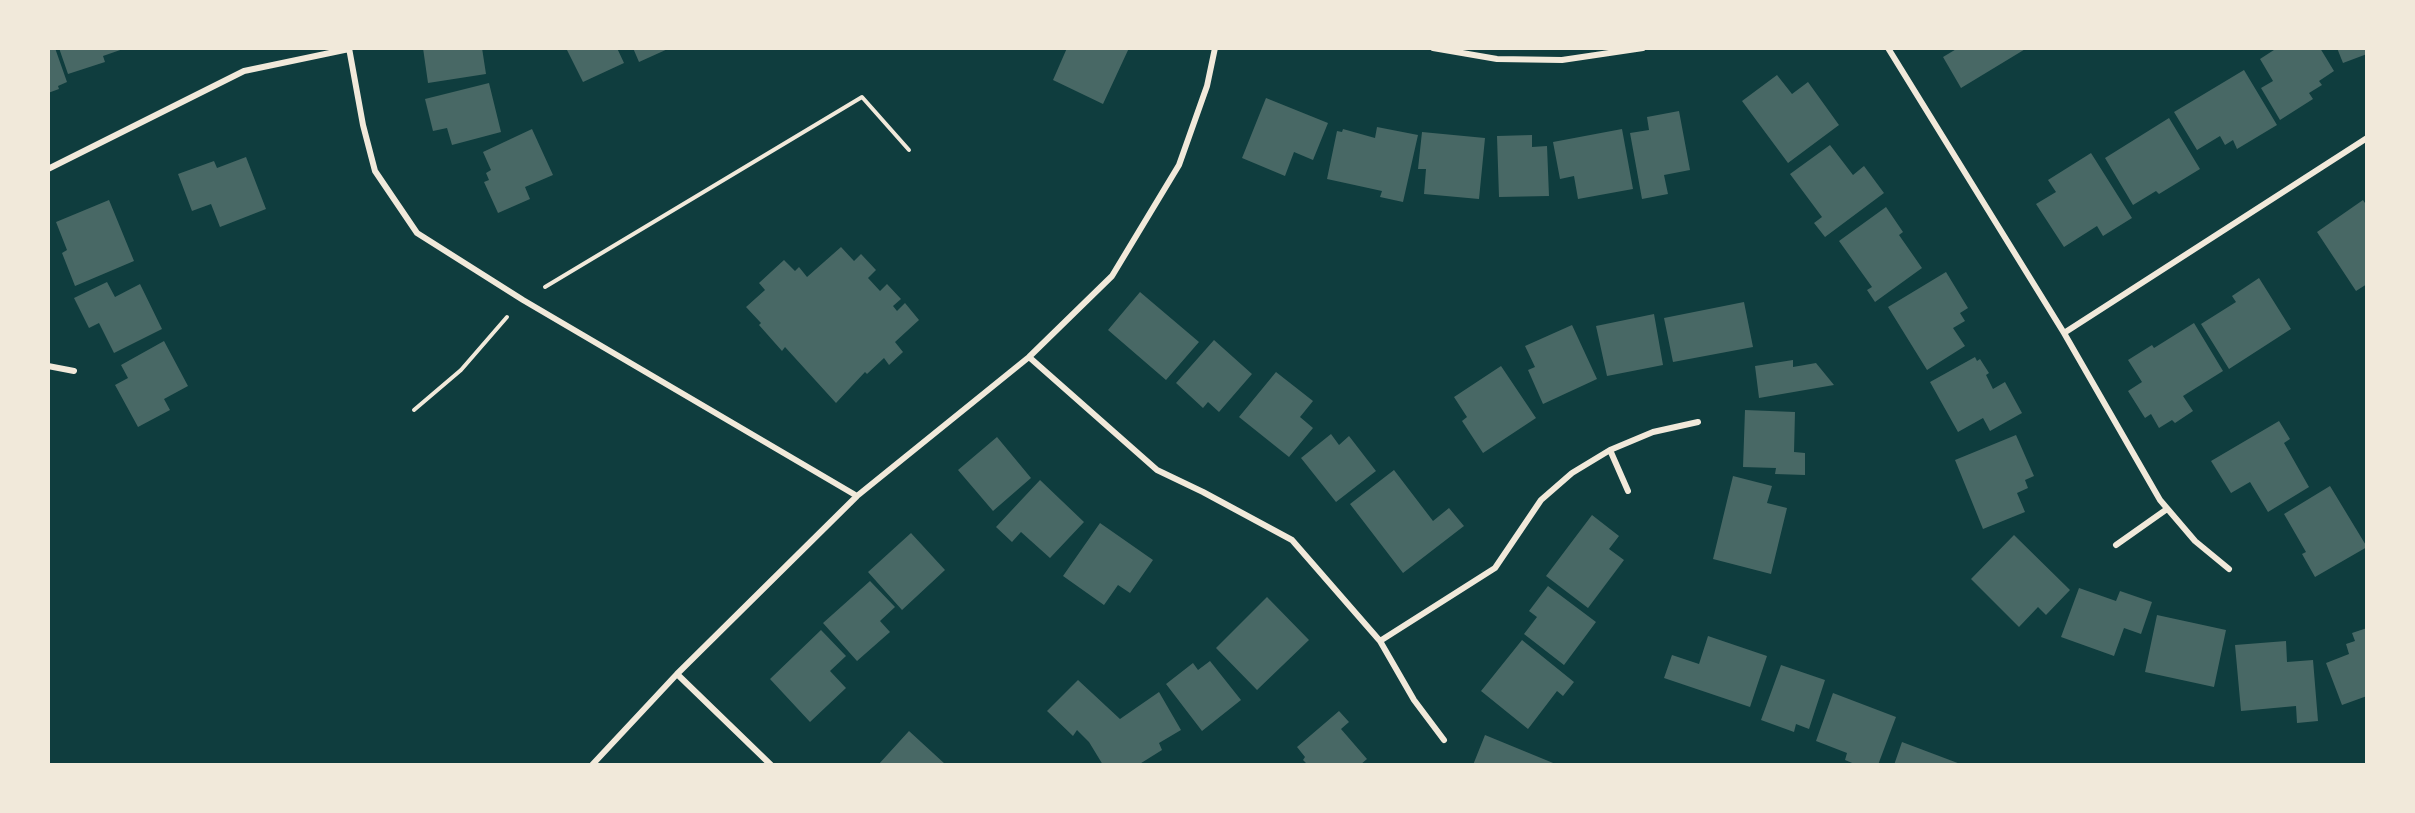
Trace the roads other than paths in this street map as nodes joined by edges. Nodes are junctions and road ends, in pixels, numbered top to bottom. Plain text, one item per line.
1 (349, 48) edge
2 (1215, 48) edge
3 (1433, 48) edge
4 (1642, 48) edge
5 (1888, 48) edge
6 (2367, 138) edge
7 (48, 169) edge
8 (2064, 333) junction
9 (1029, 357) junction
10 (48, 366) edge
11 (74, 371) dead end
12 (1698, 422) dead end
13 (1610, 450) junction
14 (1628, 490) dead end
15 (857, 496) junction
16 (2167, 508) junction
17 (2116, 544) dead end
18 (2229, 569) dead end
19 (1380, 641) junction
20 (677, 674) junction
21 (1444, 740) dead end
22 (592, 765) edge
23 (771, 765) edge

1 - 7 street
1 - 15 street
2 - 9 street
3 - 4 street
5 - 8 street
6 - 8 street
8 - 16 street
9 - 15 street
9 - 19 street
10 - 11 street
12 - 13 street
13 - 14 street
13 - 19 street
15 - 20 street
16 - 17 street
16 - 18 street
19 - 21 street
20 - 22 street
20 - 23 street

